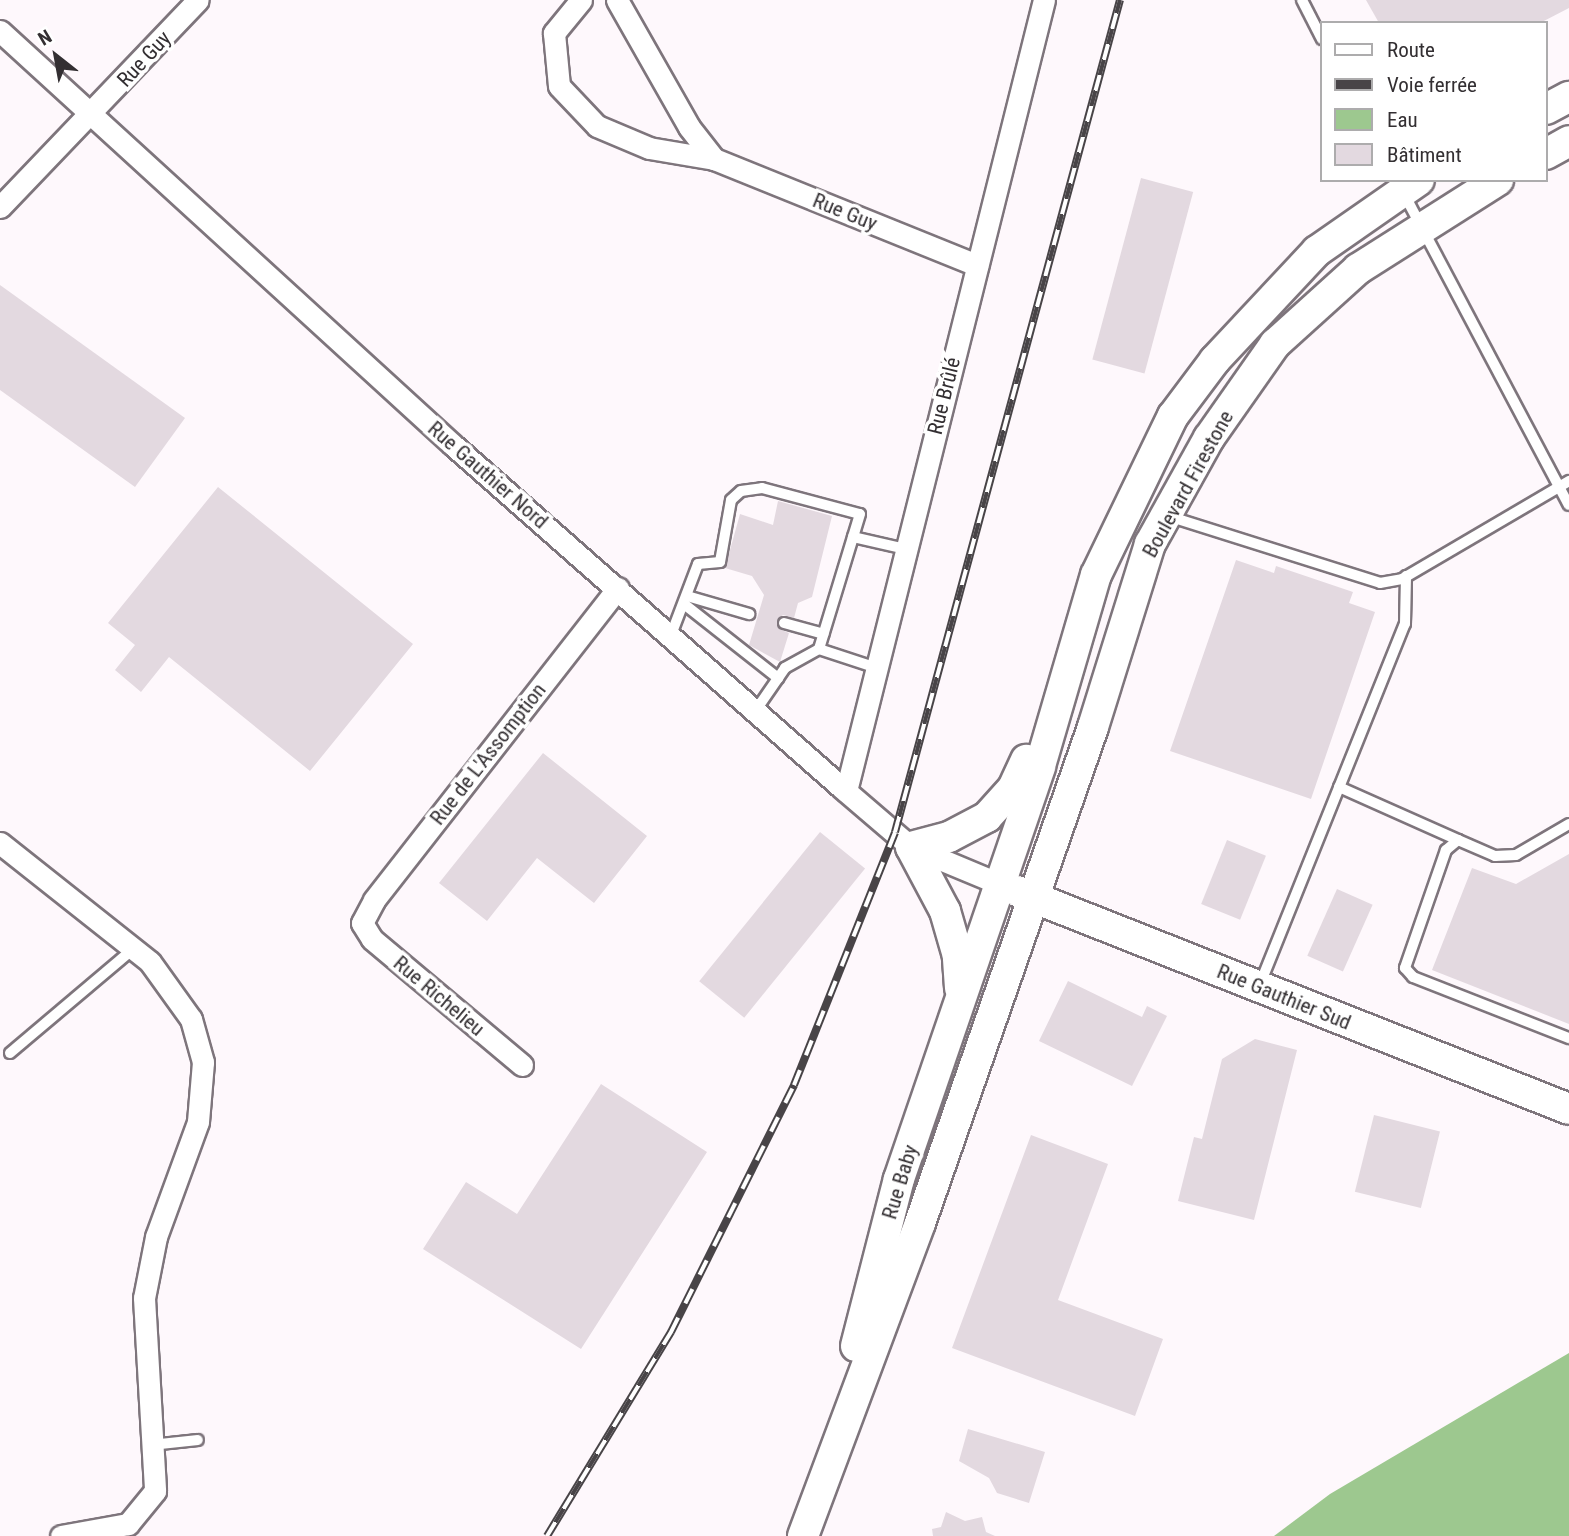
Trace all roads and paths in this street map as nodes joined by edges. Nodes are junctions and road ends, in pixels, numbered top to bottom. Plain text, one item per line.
1 (198, 0) edge
2 (581, 0) edge
3 (617, 0) edge
4 (1044, 0) edge
5 (1302, 0) edge
6 (0, 31) edge
7 (1320, 35) edge
8 (1569, 97) edge
9 (1548, 108) edge
10 (90, 117) junction
11 (1569, 141) edge
12 (1548, 153) edge
13 (714, 159) junction
14 (1495, 182) edge
15 (1406, 184) edge
16 (0, 206) edge
17 (1422, 228) junction
18 (977, 265) junction
19 (1564, 484) edge
20 (1569, 505) edge
21 (1166, 515) junction
22 (853, 537) junction
23 (906, 549) junction
24 (1406, 576) junction
25 (618, 588) junction
26 (685, 600) junction
27 (749, 614) dead end
28 (784, 623) dead end
29 (824, 634) junction
30 (671, 635) junction
31 (819, 649) junction
32 (1072, 657) junction
33 (877, 668) junction
34 (778, 678) junction
35 (754, 713) junction
36 (1339, 787) junction
37 (846, 792) junction
38 (1569, 824) edge
39 (1458, 840) junction
40 (0, 843) edge
41 (911, 847) junction
42 (1000, 884) junction
43 (1033, 897) junction
44 (362, 923) joint
45 (133, 949) junction
46 (1259, 986) junction
47 (961, 998) junction
48 (1569, 1038) edge
49 (10, 1053) dead end
50 (522, 1065) dead end
51 (1569, 1109) edge
52 (198, 1440) dead end
53 (151, 1445) junction
54 (820, 1485) junction
55 (120, 1531) edge
56 (61, 1536) edge
57 (803, 1536) edge

1 - 10 street, Rue Guy
2 - 13 street, Rue Guy
3 - 13 street
4 - 18 street, Rue Brûlé
5 - 7 lane
6 - 10 street, Rue Gauthier Nord
8 - 9 main road
10 - 16 street, Rue Guy
10 - 25 street, Rue Gauthier Nord
11 - 12 main road
13 - 18 street, Rue Guy
14 - 17 main road, Boulevard Firestone
15 - 17 lane
15 - 32 main road, Boulevard Firestone
17 - 19 lane
17 - 21 main road, Boulevard Firestone
18 - 23 street, Rue Brûlé
19 - 20 lane
19 - 24 lane
21 - 24 lane
21 - 43 main road, Boulevard Firestone
22 - 23 lane
22 - 26 lane
22 - 29 lane
23 - 33 street, Rue Brûlé
24 - 36 lane
25 - 30 street, Rue Gauthier Nord
25 - 44 street, Rue de L'Assomption
26 - 27 lane
26 - 30 lane
26 - 34 lane
28 - 29 lane
29 - 31 lane
30 - 35 street, Rue Gauthier Nord
31 - 33 lane
31 - 34 lane
32 - 41 main road
32 - 42 main road, Boulevard Firestone
33 - 37 street, Rue Brûlé
34 - 35 lane
35 - 37 street, Rue Gauthier Nord
36 - 39 lane
36 - 46 lane
37 - 41 street, Rue Gauthier Nord
38 - 39 lane
39 - 48 lane
40 - 45 street
41 - 42 street, Rue Gauthier Nord
41 - 47 main road
42 - 43 main road, Rue Gauthier Sud
42 - 47 main road, Rue Baby
43 - 46 main road, Rue Gauthier Sud
43 - 54 main road, Rue Baby
44 - 50 street, Rue Richelieu
45 - 49 lane
45 - 53 street
46 - 51 main road, Rue Gauthier Sud
47 - 54 main road, Rue Baby
52 - 53 lane
53 - 55 street
54 - 57 main road, Rue Baby
55 - 56 street

